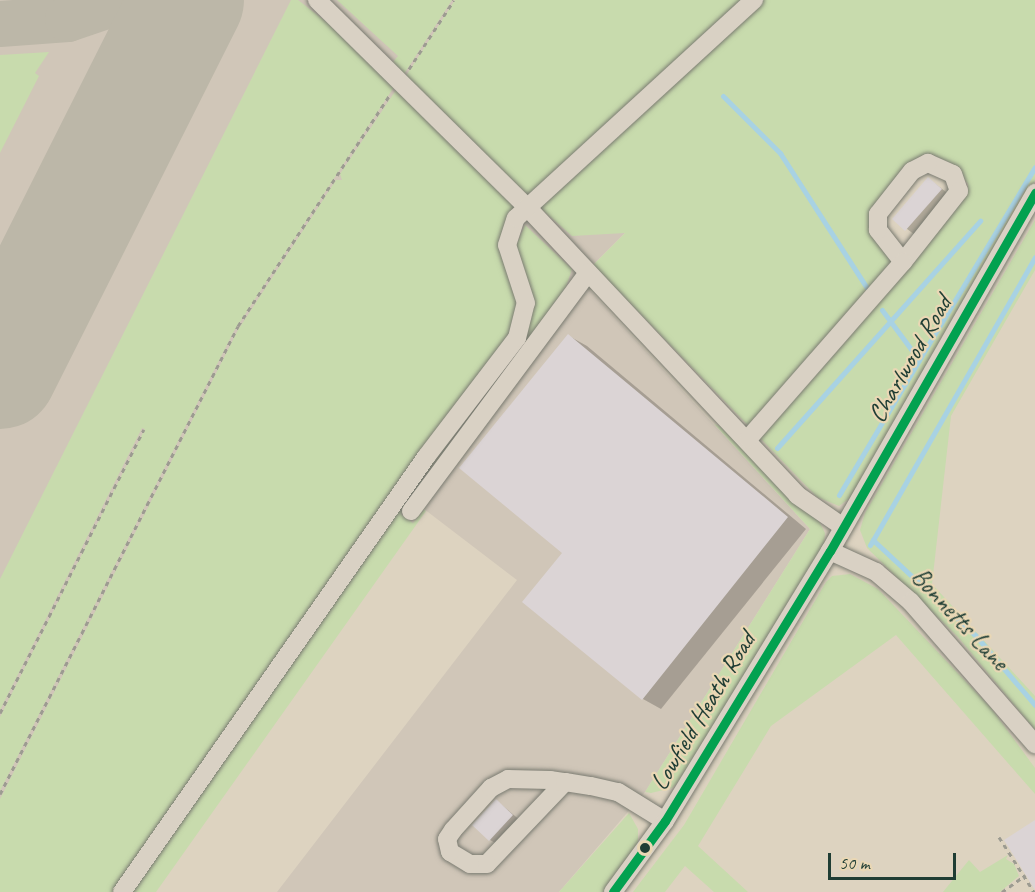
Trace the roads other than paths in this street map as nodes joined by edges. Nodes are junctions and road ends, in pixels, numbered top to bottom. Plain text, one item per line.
1 (317, 0) edge
2 (754, 0) edge
3 (1035, 193) edge
4 (526, 206) junction
5 (903, 262) junction
6 (588, 273) junction
7 (748, 439) junction
8 (411, 511) dead end
9 (843, 527) junction
10 (830, 552) junction
11 (1035, 744) edge
12 (565, 782) junction
13 (665, 821) junction
14 (122, 892) edge
15 (613, 892) edge

1 - 4 street
2 - 4 street
3 - 9 street, Charlwood Road
4 - 6 street
4 - 14 street
5 - 5 street
5 - 7 street
6 - 7 street
6 - 8 street
7 - 9 street
9 - 10 street, Charlwood Road
10 - 11 street, Bonnetts Lane
10 - 13 street, Lowfield Heath Road
12 - 12 street
12 - 13 street
13 - 15 street, Lowfield Heath Road

